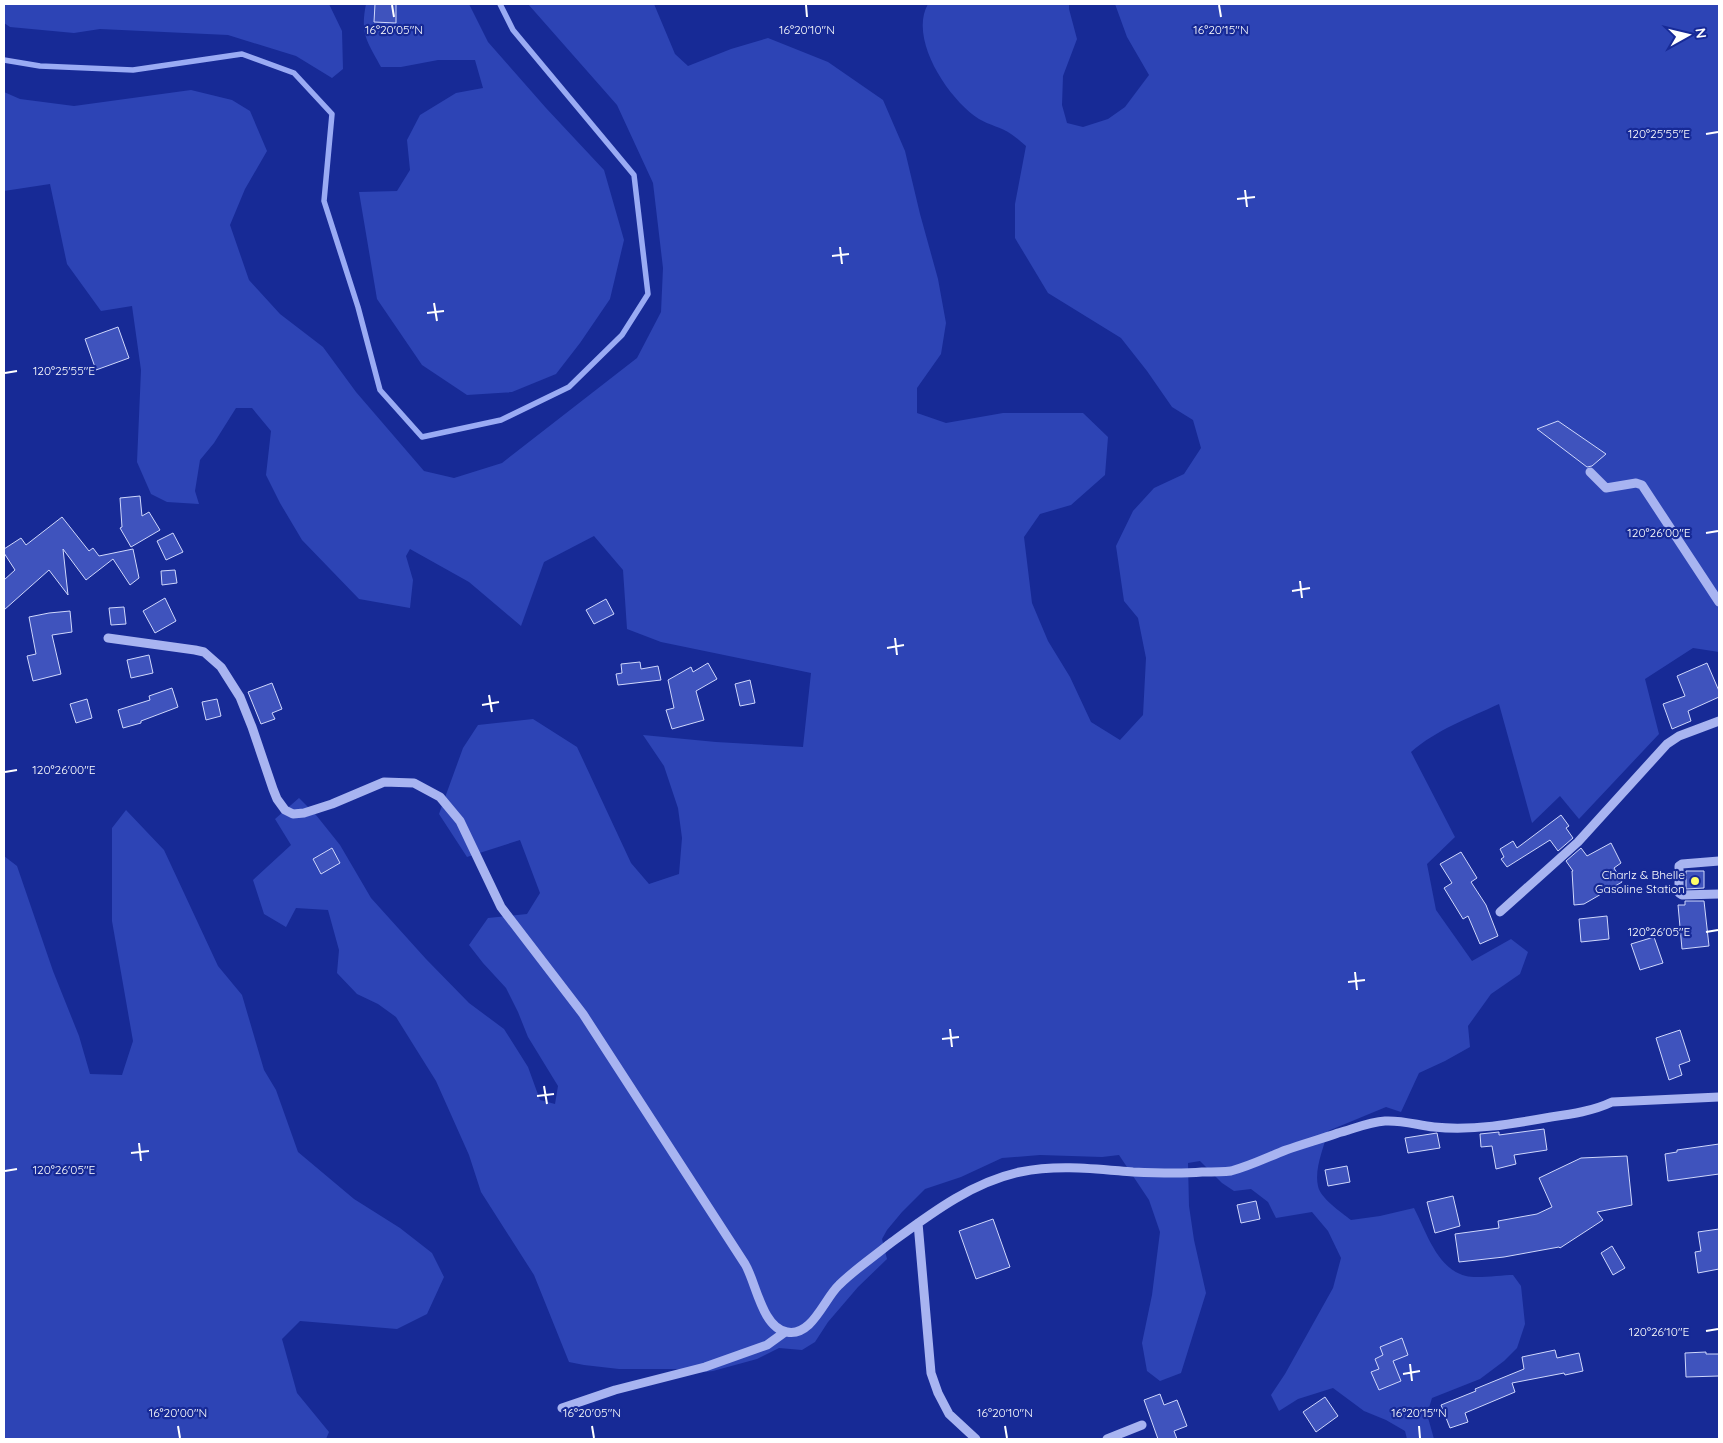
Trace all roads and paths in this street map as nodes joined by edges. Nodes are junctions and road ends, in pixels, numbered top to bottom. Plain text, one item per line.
1 (1590, 472) dead end
2 (1719, 602) edge
3 (108, 638) dead end
4 (1719, 721) edge
5 (1719, 861) edge
6 (1719, 894) edge
7 (1500, 912) dead end
8 (1719, 1097) edge
9 (918, 1224) junction
10 (785, 1332) junction
11 (562, 1408) dead end
12 (1142, 1425) dead end
13 (976, 1439) edge
14 (1107, 1439) edge

1 - 2 street
3 - 10 street
4 - 7 street
5 - 6 street
8 - 9 street
9 - 10 street
9 - 13 street
10 - 11 street
12 - 14 street

